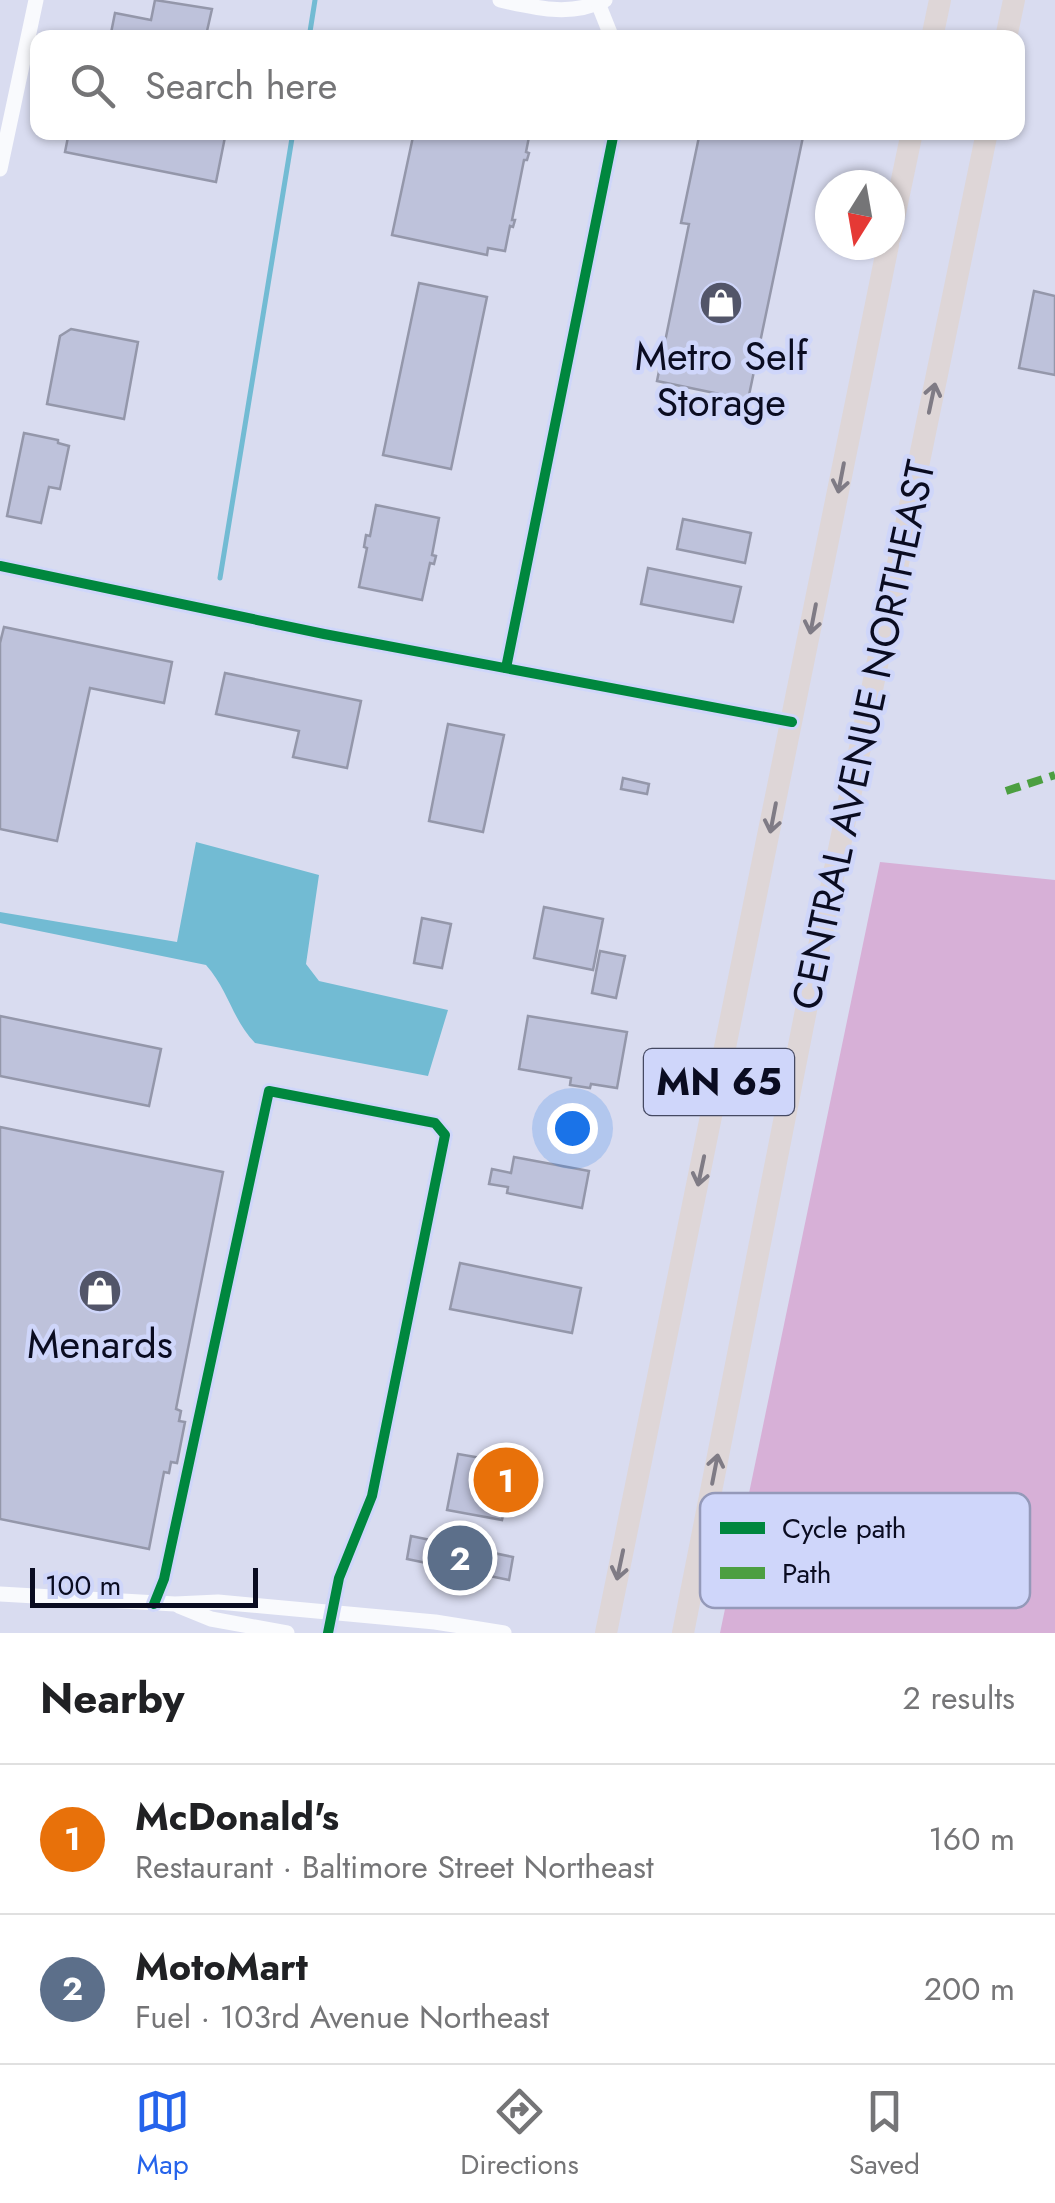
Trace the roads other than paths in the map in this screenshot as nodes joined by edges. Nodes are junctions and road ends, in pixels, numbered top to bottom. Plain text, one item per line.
1 (36, 0) edge
2 (500, 0) edge
3 (940, 0) edge
4 (1014, 0) edge
5 (602, 2) edge
6 (610, 30) edge
7 (934, 30) edge
8 (1008, 30) edge
9 (612, 140) edge
10 (910, 140) edge
11 (985, 140) edge
12 (0, 170) edge
13 (904, 170) edge
14 (885, 260) edge
15 (0, 566) edge
16 (506, 668) junction
17 (792, 722) junction
18 (711, 1493) edge
19 (700, 1547) edge
20 (0, 1594) edge
21 (154, 1604) junction
22 (175, 1604) junction
23 (331, 1613) junction
24 (602, 1629) edge
25 (287, 1633) edge
26 (328, 1633) edge
27 (504, 1633) edge
28 (683, 1633) edge

1 - 12 street
2 - 5 street
3 - 7 highway
4 - 8 highway
5 - 6 street
9 - 16 street
10 - 13 highway
18 -> 11 highway, CENTRAL AVENUE NORTHEAST / MN 65
14 -> 17 highway, CENTRAL AVENUE NORTHEAST / MN 65
15 - 16 street
16 - 17 street
17 -> 24 highway, CENTRAL AVENUE NORTHEAST / MN 65
28 -> 19 highway, CENTRAL AVENUE NORTHEAST / MN 65
20 - 21 street
21 - 22 street
21 - 23 street
22 - 23 street
22 - 25 street
23 - 26 street
23 - 27 street

